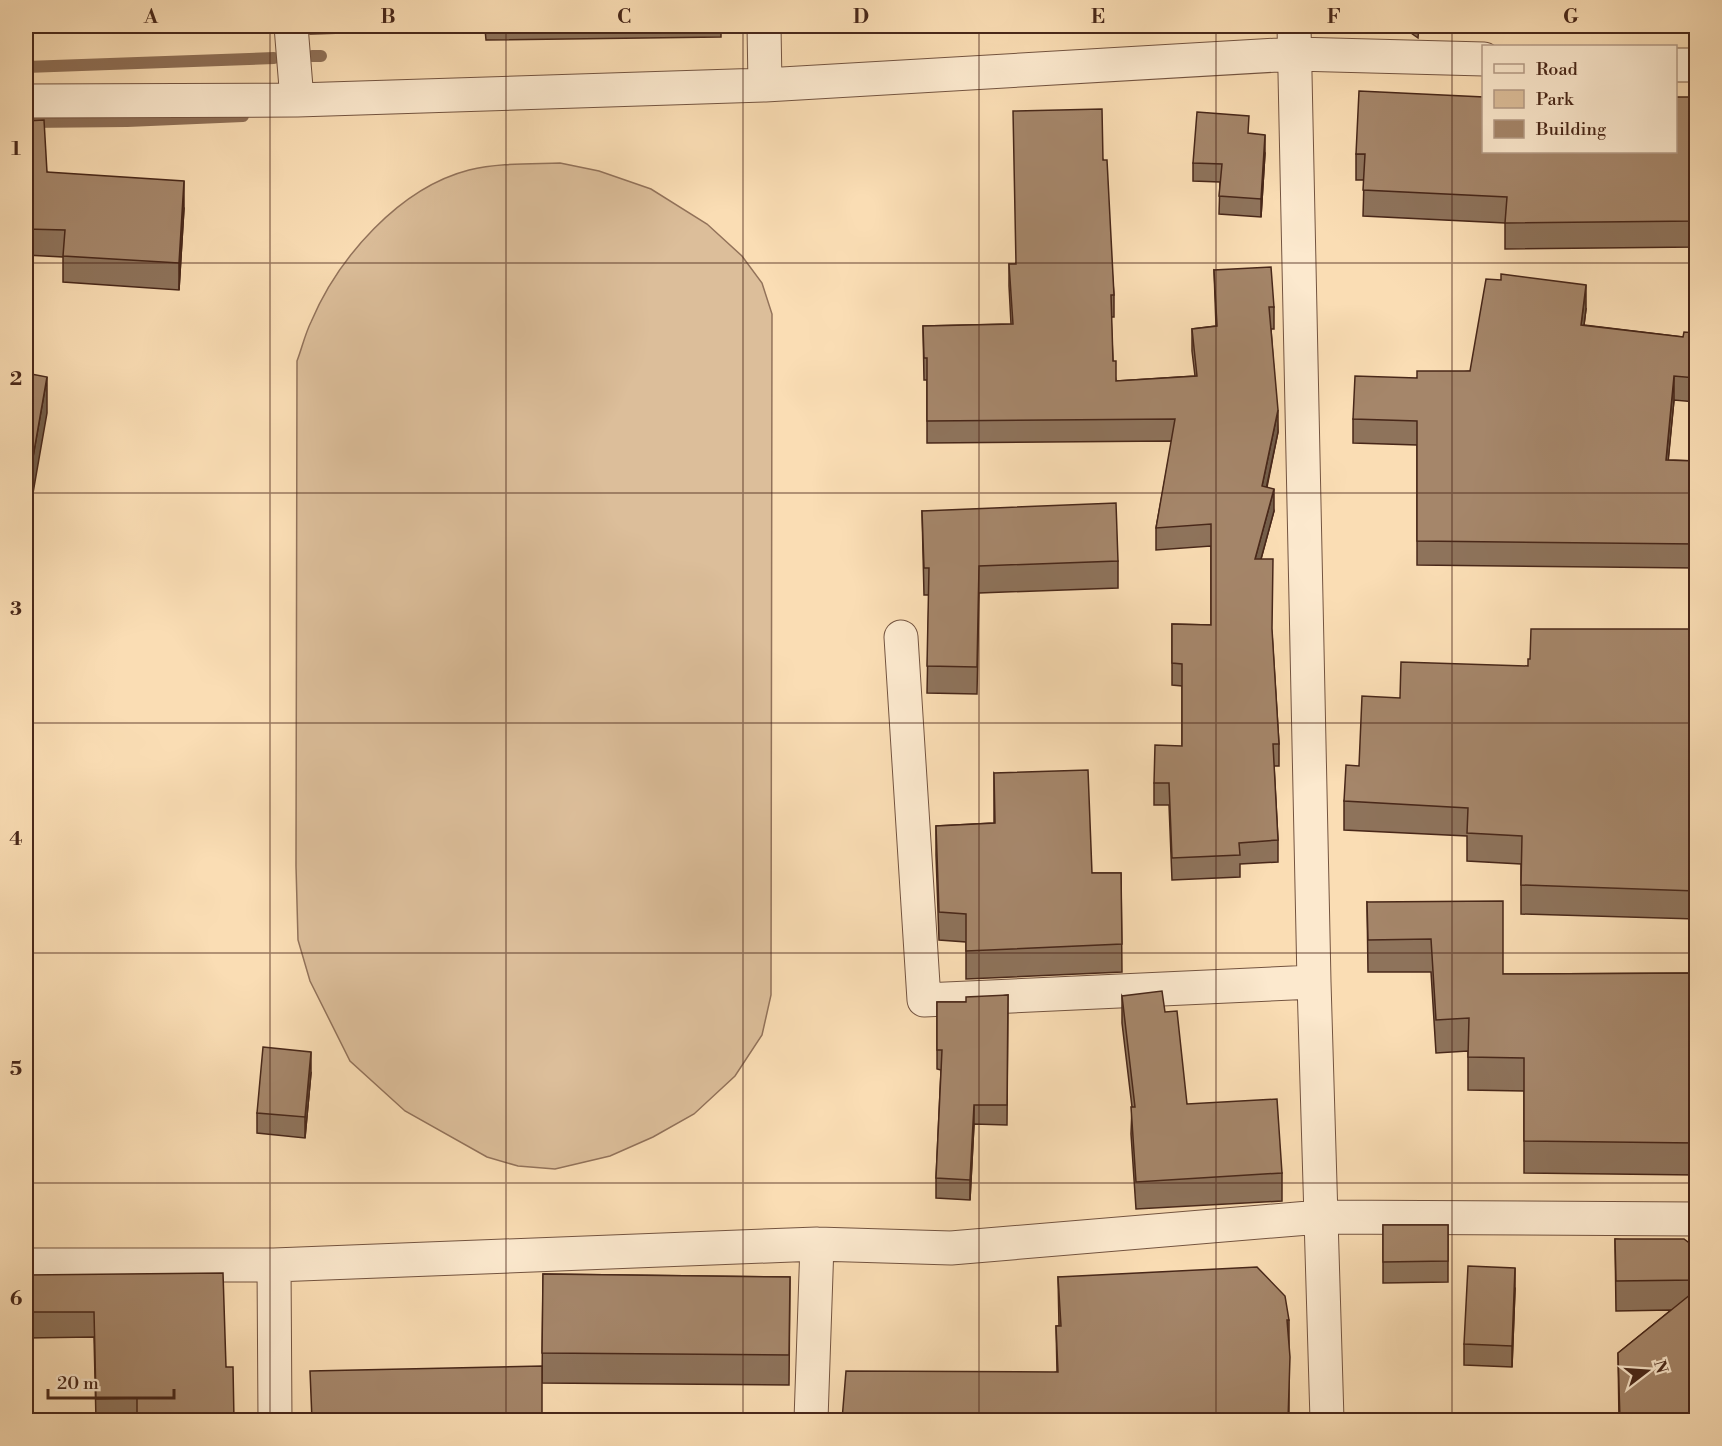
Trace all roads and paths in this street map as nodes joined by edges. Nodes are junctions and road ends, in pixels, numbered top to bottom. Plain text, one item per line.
1 (291, 26) edge
2 (764, 26) edge
3 (1294, 40) edge
4 (1482, 59) edge
5 (1677, 64) edge
6 (1696, 65) edge
7 (765, 86) junction
8 (297, 100) junction
9 (26, 101) edge
10 (901, 637) dead end
11 (1314, 982) junction
12 (1320, 1217) junction
13 (1696, 1219) edge
14 (817, 1244) junction
15 (26, 1265) edge
16 (274, 1265) junction
17 (275, 1420) edge
18 (811, 1420) edge
19 (1327, 1420) edge

1 - 8 street
2 - 7 street
3 - 4 street
3 - 7 street
3 - 11 street
5 - 6 street
7 - 8 street
8 - 9 street
10 - 11 street
11 - 12 street
12 - 13 street
12 - 14 street
12 - 19 street
14 - 16 street
14 - 18 street
15 - 16 street
16 - 17 street

